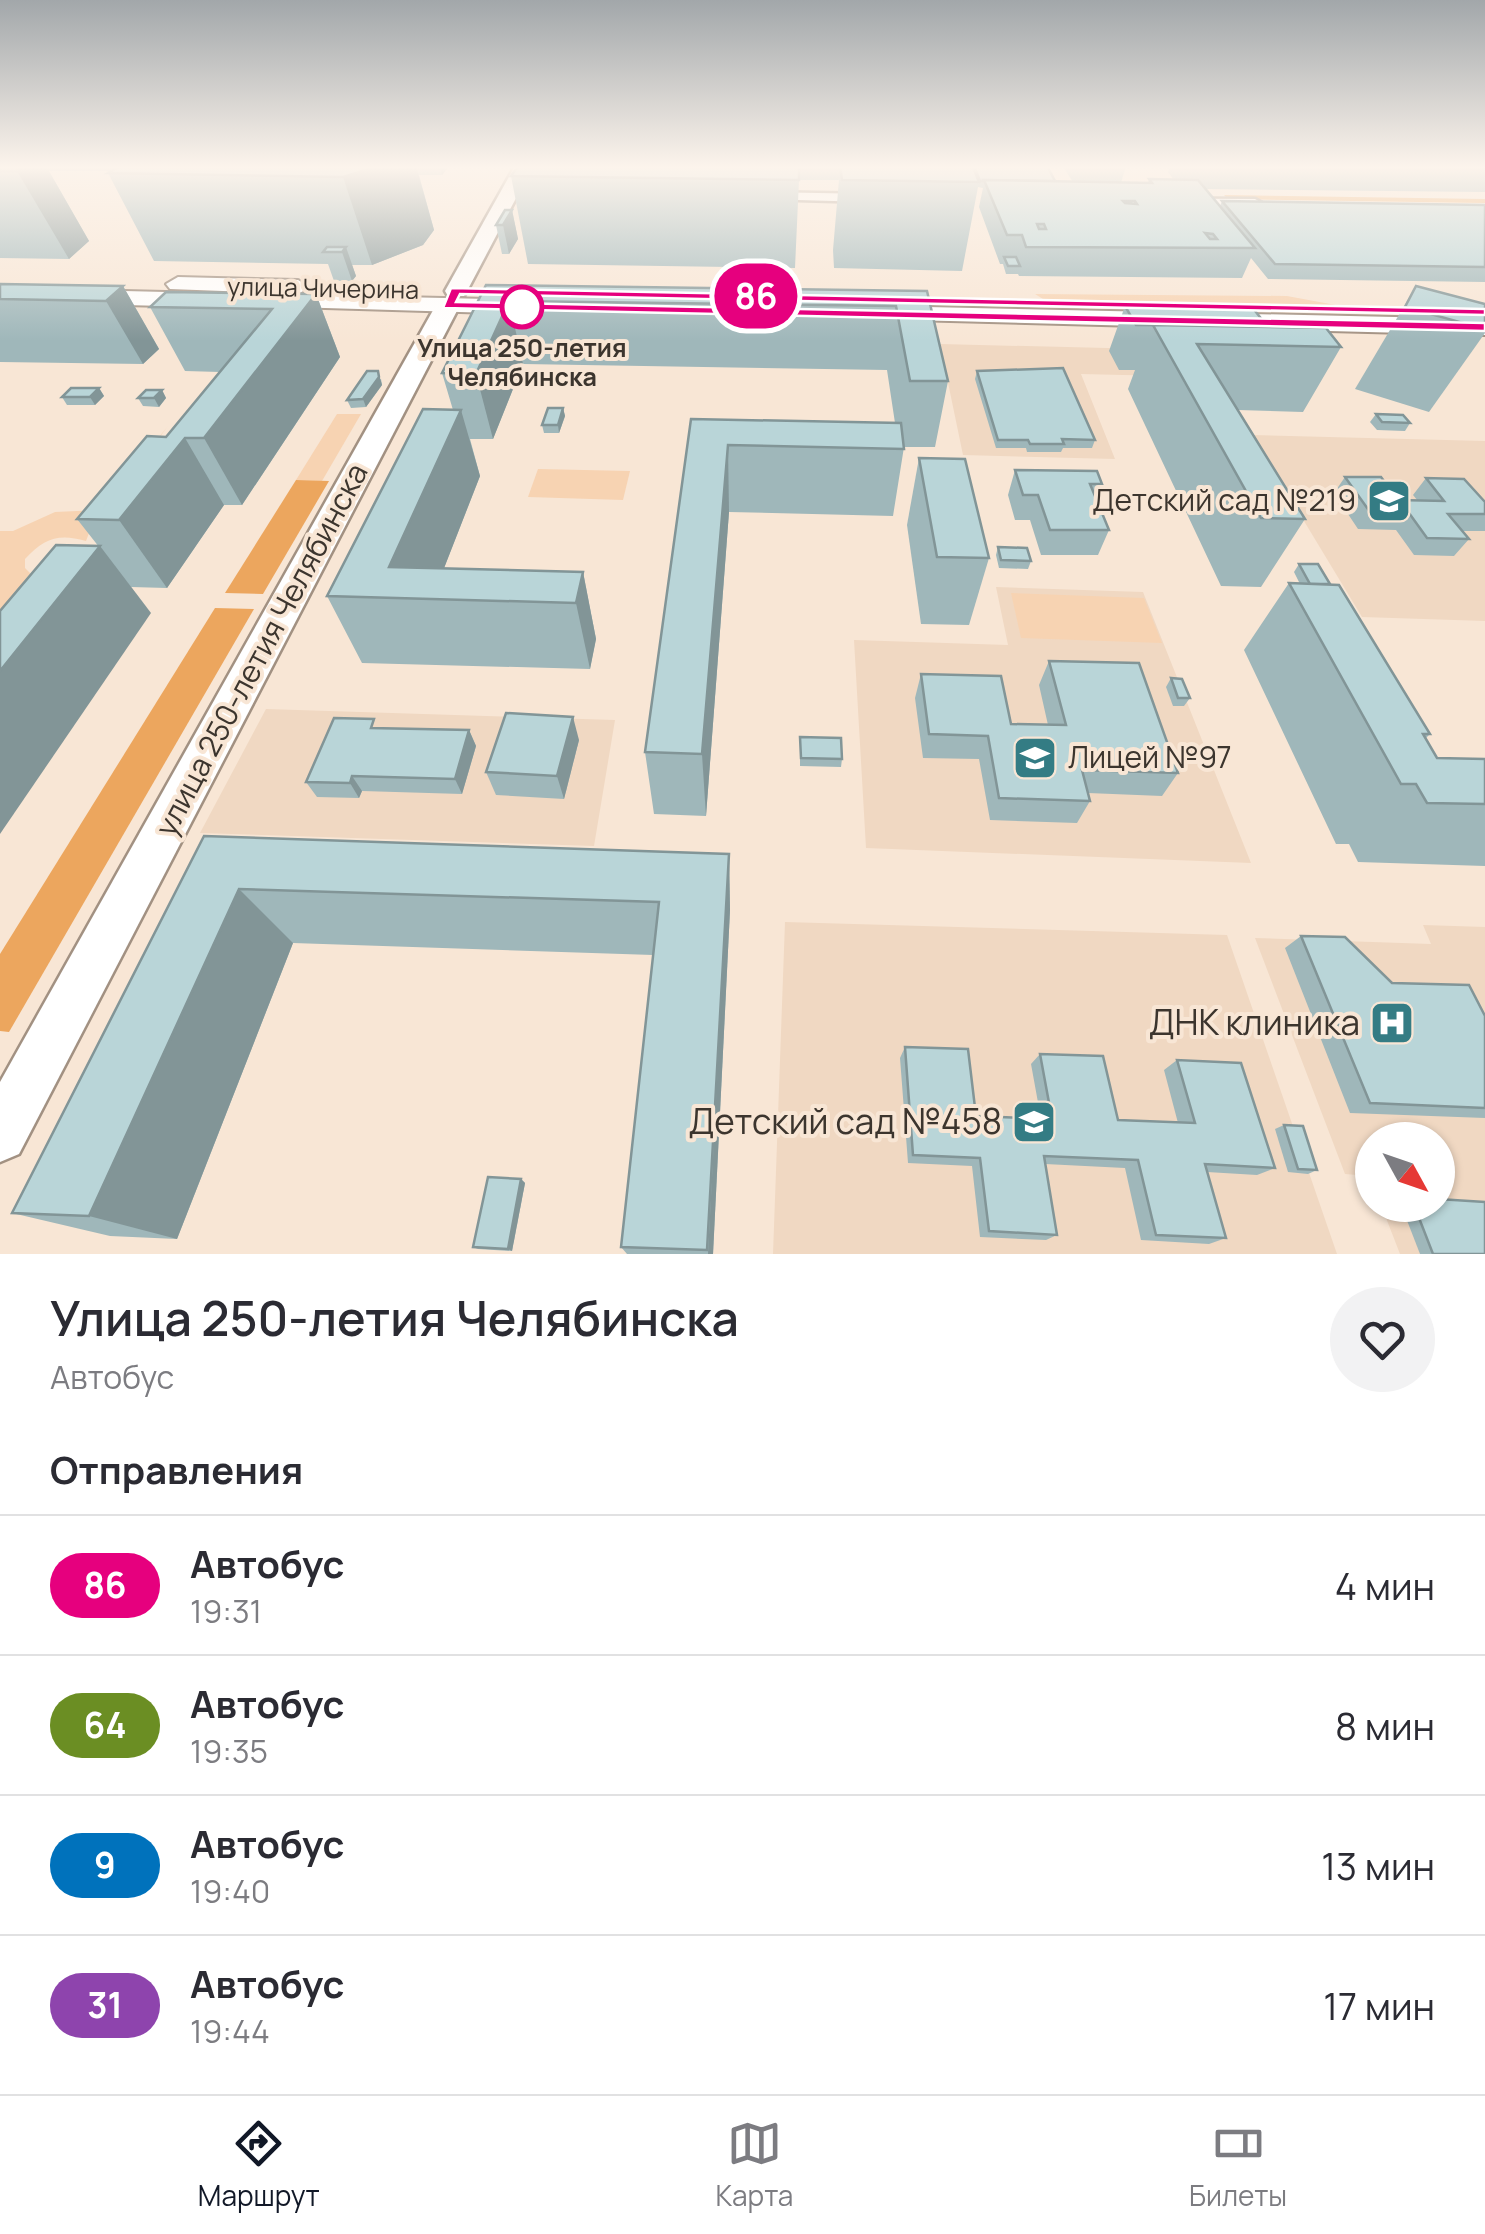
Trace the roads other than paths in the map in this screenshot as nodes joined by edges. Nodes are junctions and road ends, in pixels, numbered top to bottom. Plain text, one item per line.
1 (498, 225) edge
2 (0, 281) edge
3 (0, 295) edge
4 (452, 298) junction
5 (549, 300) edge
6 (858, 306) edge
7 (1156, 312) junction
8 (1485, 312) edge
9 (1485, 327) edge
10 (0, 1134) edge

1 - 4 street, улица 250-летия Челябинска
2 - 4 main road, улица Чичерина
3 - 4 main road, улица Чичерина
4 - 5 main road, улица Чичерина
4 - 10 street, улица 250-летия Челябинска
6 - 7 main road
7 - 8 main road
7 - 9 main road

